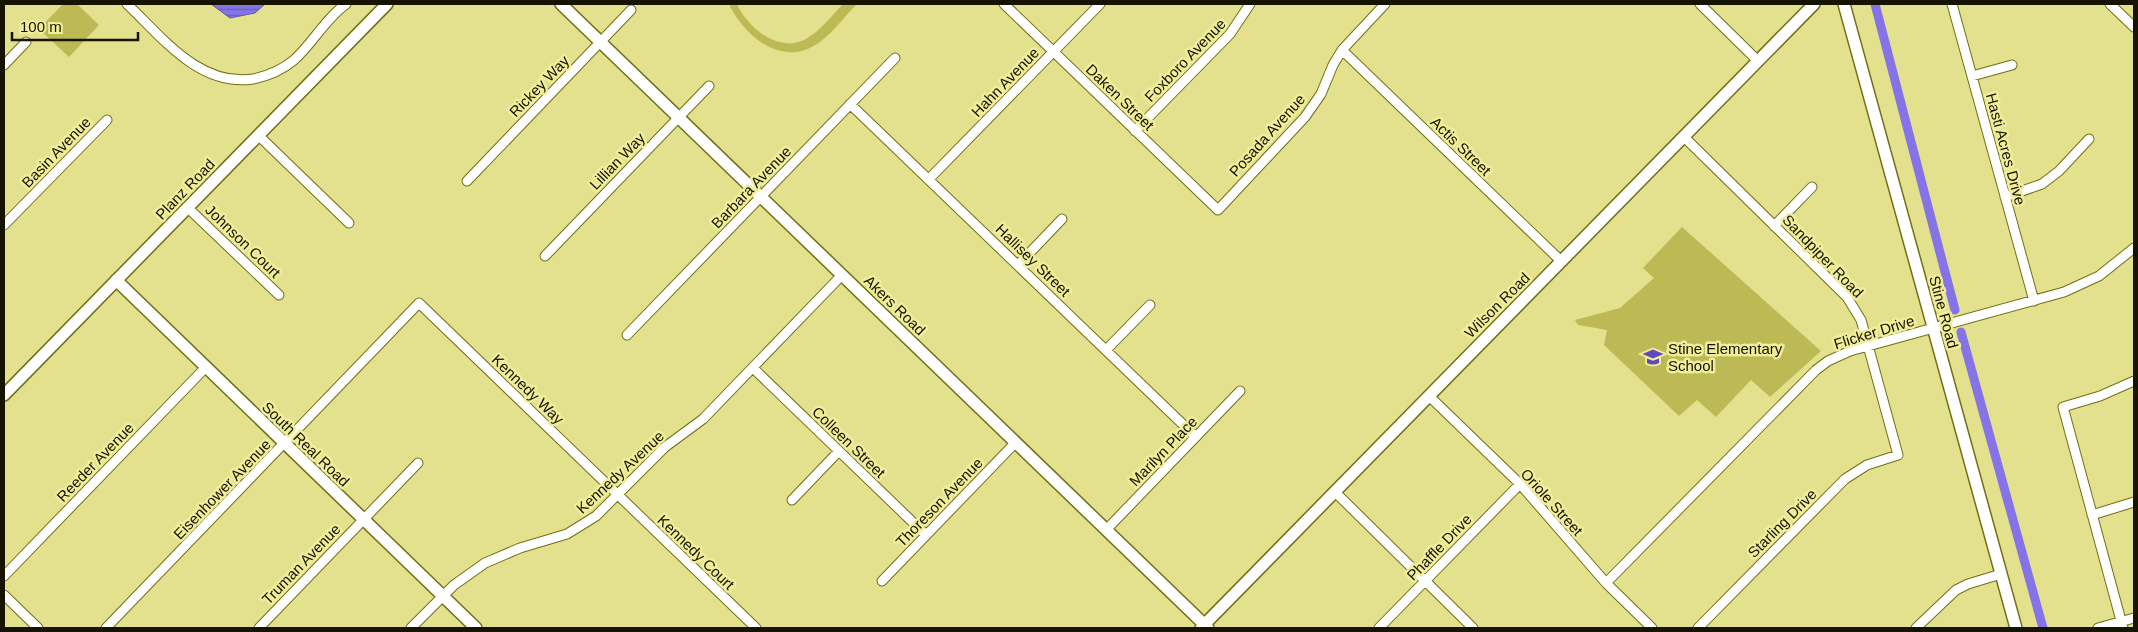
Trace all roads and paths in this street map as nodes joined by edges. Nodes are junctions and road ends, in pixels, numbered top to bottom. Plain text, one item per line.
1 (127, 4) edge
2 (346, 4) edge
3 (387, 4) edge
4 (561, 4) edge
5 (1004, 4) edge
6 (1100, 4) edge
7 (1250, 4) edge
8 (1385, 4) edge
9 (1700, 4) edge
10 (1814, 4) edge
11 (1844, 4) edge
12 (1952, 4) edge
13 (2110, 4) edge
14 (631, 10) dead end
15 (2134, 28) edge
16 (26, 42) dead end
17 (601, 42) junction
18 (1342, 50) junction
19 (1053, 52) junction
20 (895, 58) dead end
21 (1758, 61) junction
22 (4, 65) edge
23 (2012, 65) dead end
24 (1972, 76) junction
25 (710, 86) dead end
26 (850, 104) junction
27 (679, 117) junction
28 (107, 120) dead end
29 (1135, 131) junction
30 (258, 135) junction
31 (1684, 137) junction
32 (2089, 140) dead end
33 (929, 180) junction
34 (467, 181) dead end
35 (1812, 187) dead end
36 (761, 196) junction
37 (2005, 197) junction
38 (188, 207) junction
39 (1218, 210) joint
40 (1062, 219) dead end
41 (349, 222) dead end
42 (4, 225) edge
43 (1774, 226) junction
44 (2134, 248) edge
45 (545, 256) dead end
46 (1561, 261) junction
47 (1018, 265) junction
48 (842, 275) junction
49 (116, 280) junction
50 (278, 295) dead end
51 (2034, 301) junction
52 (420, 303) joint
53 (1150, 305) dead end
54 (1933, 329) junction
55 (627, 335) dead end
56 (1868, 346) junction
57 (1106, 350) junction
58 (206, 367) junction
59 (753, 368) junction
60 (2134, 381) edge
61 (1240, 391) dead end
62 (4, 395) edge
63 (1429, 396) junction
64 (1196, 437) junction
65 (1016, 442) junction
66 (285, 443) junction
67 (839, 451) junction
68 (1898, 455) joint
69 (418, 463) dead end
70 (1520, 484) junction
71 (1334, 492) junction
72 (618, 495) junction
73 (792, 500) dead end
74 (2134, 502) edge
75 (2092, 515) junction
76 (364, 520) junction
77 (1106, 530) junction
78 (926, 535) junction
79 (2001, 574) junction
80 (4, 576) edge
81 (882, 581) dead end
82 (1425, 581) junction
83 (1606, 583) junction
84 (4, 595) edge
85 (442, 596) junction
86 (2134, 618) edge
87 (2122, 625) edge
88 (1205, 627) edge
89 (38, 628) edge
90 (106, 628) edge
91 (258, 628) edge
92 (411, 628) edge
93 (476, 628) edge
94 (756, 628) edge
95 (1379, 628) edge
96 (1473, 628) edge
97 (1652, 628) edge
98 (1698, 628) edge
99 (1916, 628) edge
100 (2016, 628) edge
101 (2098, 628) edge

1 - 2 street
3 - 30 street, Planz Road
4 - 17 street, Akers Road
5 - 19 street, Daken Street
6 - 19 street, Hahn Avenue
7 - 29 street, Foxboro Avenue
8 - 18 street, Posada Avenue
9 - 21 street
10 - 21 street, Wilson Road
11 - 54 street, Stine Road
12 - 24 street, Hasti Acres Drive
13 - 15 street
14 - 17 street, Rickey Way
16 - 22 street
17 - 27 street, Akers Road
17 - 34 street, Rickey Way
18 - 39 street, Posada Avenue
18 - 46 street, Actis Street
19 - 29 street, Daken Street
19 - 33 street, Hahn Avenue
20 - 26 street, Barbara Avenue
21 - 31 street, Wilson Road
23 - 24 street
24 - 37 street, Hasti Acres Drive
25 - 27 street, Lillian Way
26 - 33 street, Hallisey Street
26 - 36 street, Barbara Avenue
27 - 36 street, Akers Road
27 - 45 street, Lillian Way
28 - 42 street, Basin Avenue
29 - 39 street, Daken Street
30 - 38 street, Planz Road
30 - 41 street
31 - 43 street, Sandpiper Road
31 - 46 street, Wilson Road
32 - 37 street
33 - 47 street, Hallisey Street
35 - 43 street
36 - 48 street, Akers Road
36 - 55 street, Barbara Avenue
37 - 51 street, Hasti Acres Drive
38 - 49 street, Planz Road
38 - 50 street, Johnson Court
40 - 47 street
43 - 56 street, Sandpiper Road
44 - 51 street, Flicker Drive
46 - 63 street, Wilson Road
47 - 57 street, Hallisey Street
48 - 59 street, Kennedy Avenue
48 - 65 street, Akers Road
49 - 58 street, South Real Road
49 - 62 street, Planz Road
51 - 54 street, Flicker Drive
52 - 66 street, Eisenhower Avenue
52 - 72 street, Kennedy Way
53 - 57 street
54 - 56 street, Flicker Drive
54 - 79 street, Stine Road
56 - 68 street, Sandpiper Road
56 - 83 street, Flicker Drive
57 - 64 street, Hallisey Street
58 - 66 street, South Real Road
58 - 80 street, Reeder Avenue
59 - 67 street, Colleen Street
59 - 72 street, Kennedy Avenue
60 - 75 street
61 - 64 street, Marilyn Place
63 - 70 street, Oriole Street
63 - 71 street, Wilson Road
64 - 77 street, Marilyn Place
65 - 77 street, Akers Road
65 - 78 street, Thoreson Avenue
66 - 76 street, South Real Road
66 - 90 street, Eisenhower Avenue
67 - 73 street
67 - 78 street, Colleen Street
68 - 98 street, Starling Drive
69 - 76 street, Truman Avenue
70 - 82 street, Phaffle Drive
70 - 83 street, Oriole Street
71 - 82 street
71 - 88 street, Wilson Road
72 - 85 street, Kennedy Avenue
72 - 94 street, Kennedy Court
74 - 75 street
75 - 87 street
76 - 85 street, South Real Road
76 - 91 street, Truman Avenue
77 - 88 street, Akers Road
78 - 81 street, Thoreson Avenue
79 - 99 street
79 - 100 street, Stine Road
82 - 95 street, Phaffle Drive
82 - 96 street
83 - 97 street, Oriole Street
84 - 89 street
85 - 92 street, Kennedy Avenue
85 - 93 street, South Real Road
86 - 87 street
87 - 101 street

